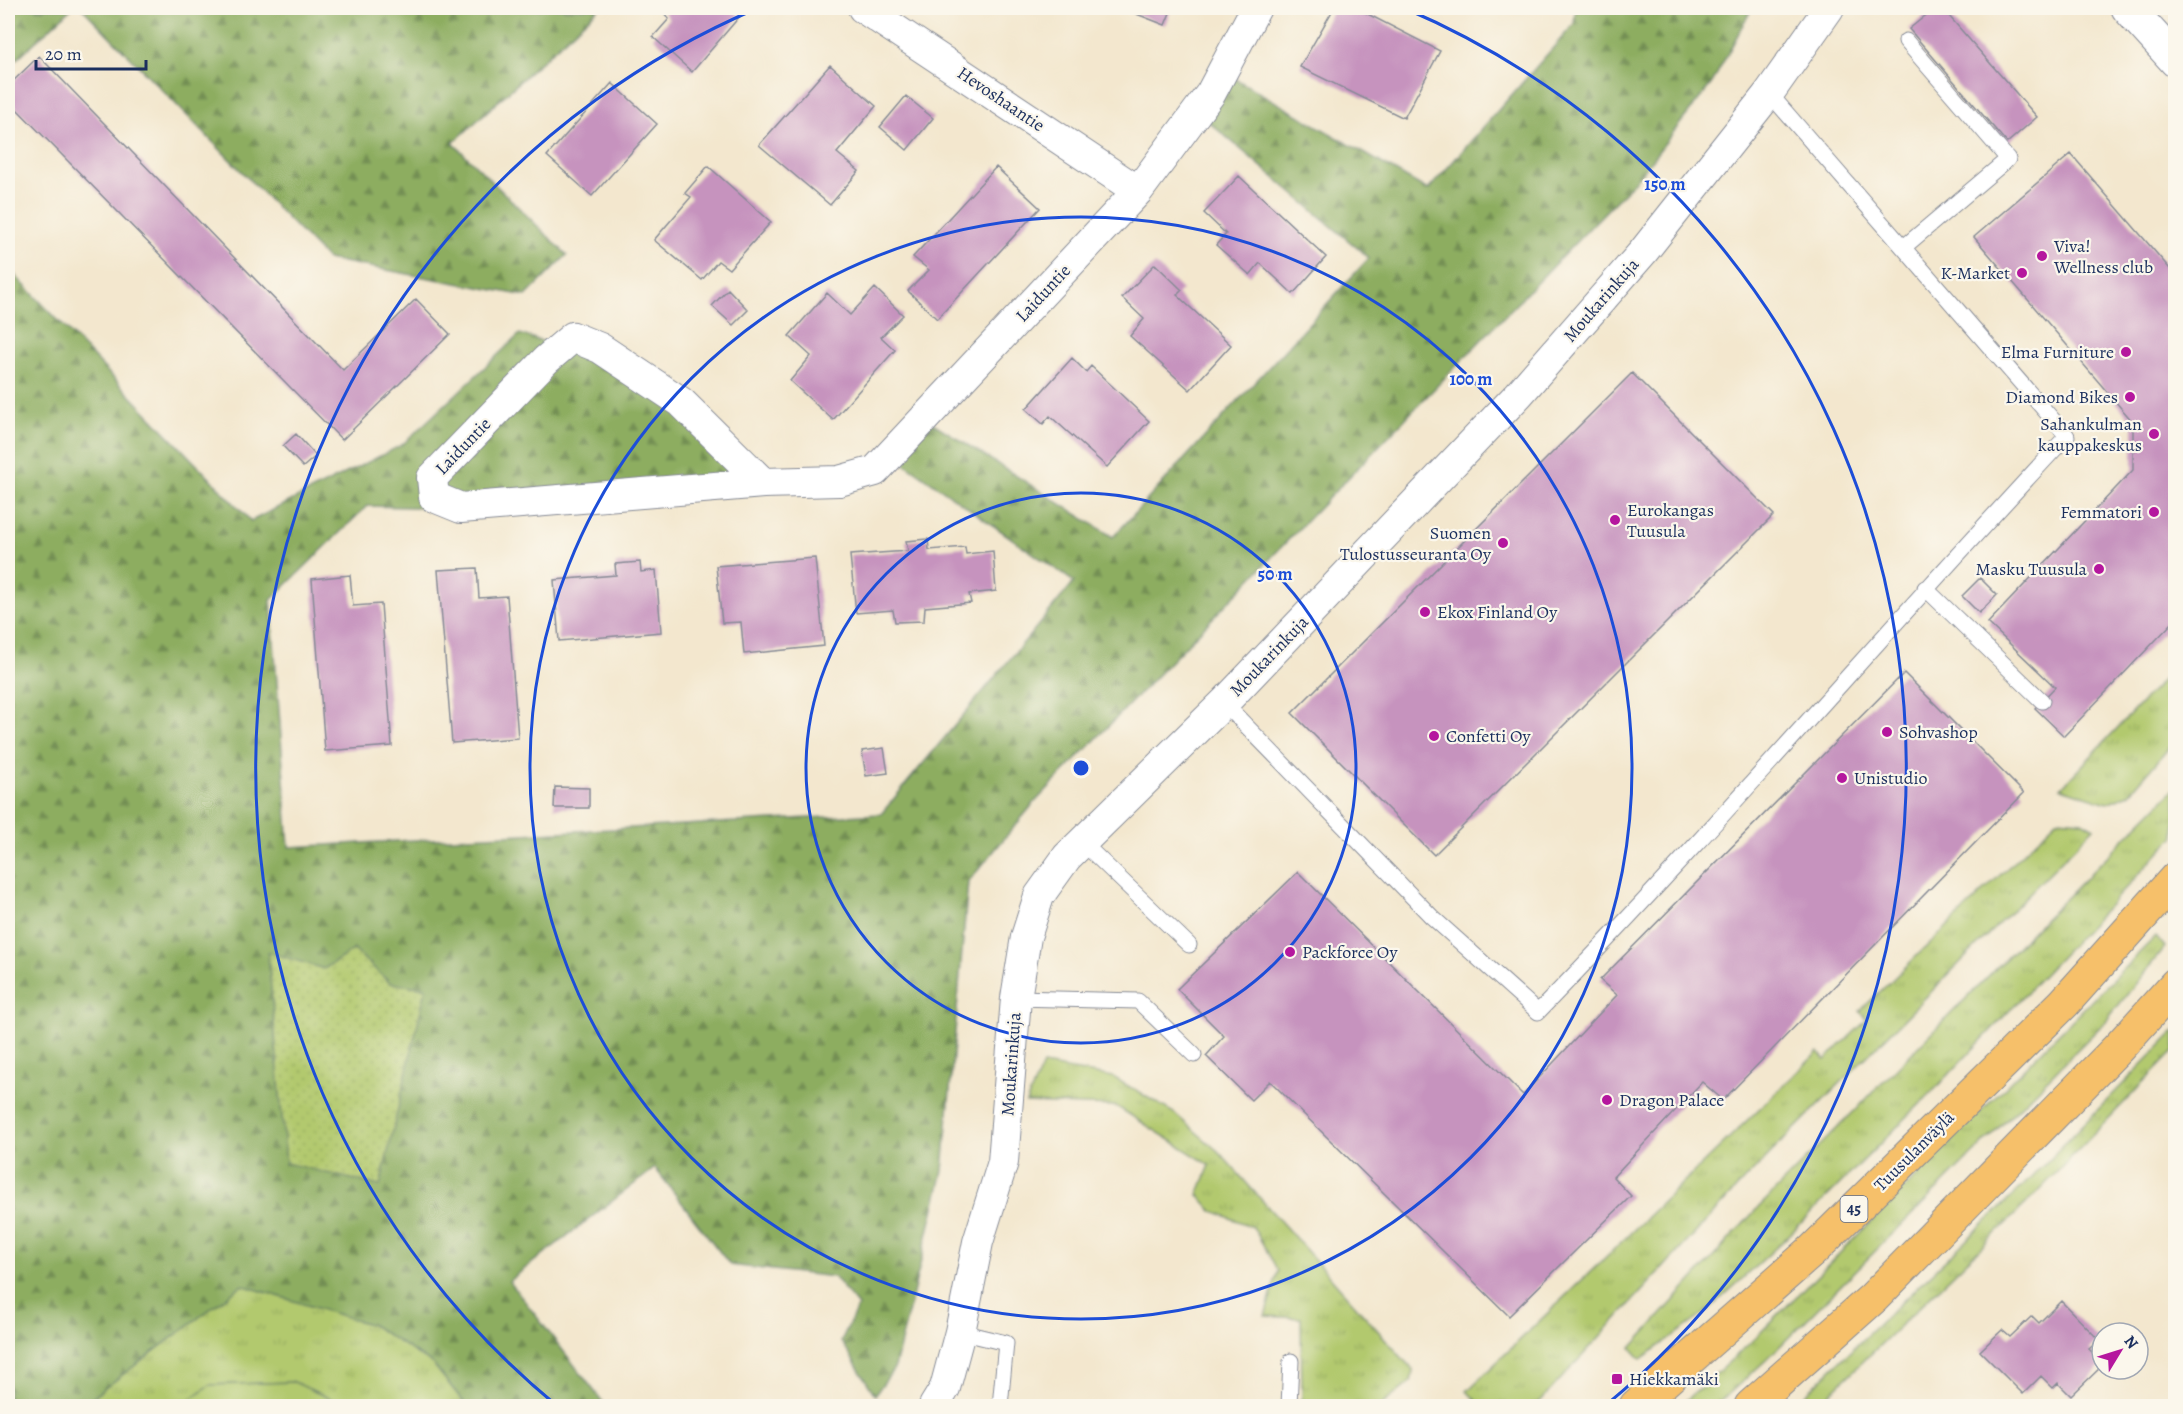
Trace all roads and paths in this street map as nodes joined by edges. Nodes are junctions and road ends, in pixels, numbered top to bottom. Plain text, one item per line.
1 (864, 8) edge
2 (1256, 8) edge
3 (1829, 8) edge
4 (2128, 8) edge
5 (1906, 41) dead end
6 (2175, 61) edge
7 (1769, 93) junction
8 (1138, 191) junction
9 (1904, 247) junction
10 (763, 483) junction
11 (1925, 588) junction
12 (2042, 701) dead end
13 (1224, 703) junction
14 (1082, 842) junction
15 (2175, 878) edge
16 (1189, 945) dead end
17 (2175, 984) edge
18 (1016, 998) junction
19 (1194, 1054) dead end
20 (960, 1332) junction
21 (1291, 1361) dead end
22 (934, 1407) edge
23 (1000, 1407) edge
24 (1289, 1407) edge
25 (1636, 1407) edge
26 (1751, 1407) edge

1 - 8 street, Hevoshaantie
2 - 8 street, Laiduntie
3 - 7 street, Moukarinkuja
4 - 6 street
5 - 9 lane
7 - 9 lane
7 - 13 street, Moukarinkuja
8 - 10 street, Laiduntie
9 - 11 lane
10 - 10 street, Laiduntie
11 - 12 lane
11 - 13 lane
13 - 14 street, Moukarinkuja
14 - 16 lane
14 - 18 street, Moukarinkuja
15 - 25 main road, Tuusulanväylä / 45
17 - 26 main road
18 - 19 lane
18 - 20 street, Moukarinkuja
20 - 22 street, Moukarinkuja
20 - 23 lane
21 - 24 lane

